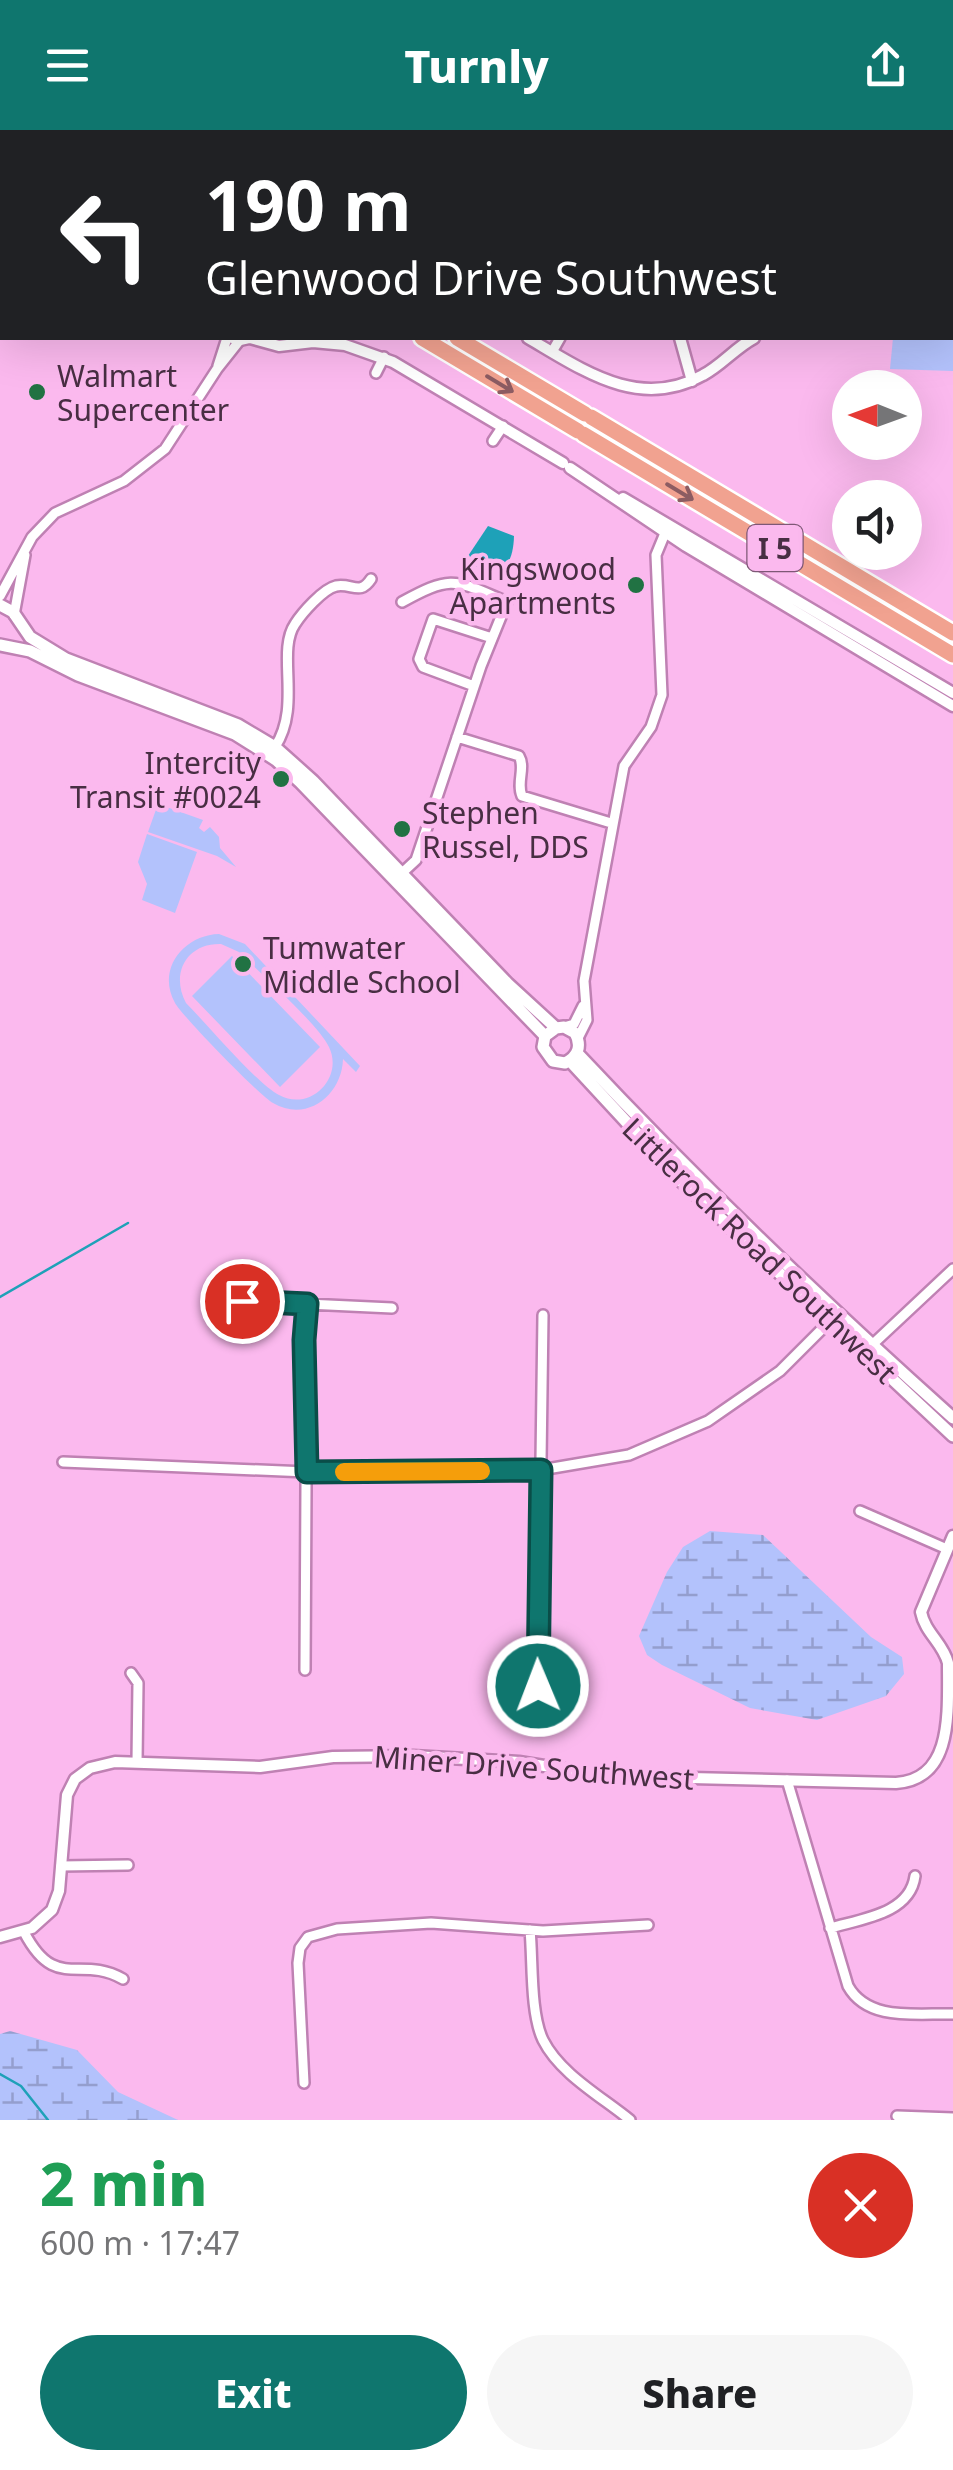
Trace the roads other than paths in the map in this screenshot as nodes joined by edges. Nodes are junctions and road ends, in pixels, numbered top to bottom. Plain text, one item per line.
1 (238, 340) edge
2 (250, 340) edge
3 (288, 340) edge
4 (425, 340) edge
5 (460, 340) edge
6 (531, 340) edge
7 (559, 340) edge
8 (681, 340) edge
9 (751, 340) edge
10 (294, 342) junction
11 (552, 352) junction
12 (384, 357) junction
13 (376, 373) dead end
14 (692, 382) junction
15 (503, 426) junction
16 (492, 442) dead end
17 (564, 464) dead end
18 (667, 528) junction
19 (26, 552) junction
20 (371, 579) dead end
21 (886, 593) junction
22 (0, 596) edge
23 (402, 602) dead end
24 (0, 605) edge
25 (15, 616) junction
26 (953, 626) edge
27 (953, 633) edge
28 (492, 638) junction
29 (0, 644) edge
30 (953, 655) edge
31 (474, 686) junction
32 (953, 693) edge
33 (953, 706) edge
34 (457, 736) junction
35 (275, 747) junction
36 (611, 823) junction
37 (402, 874) junction
38 (584, 1004) junction
39 (555, 1030) junction
40 (578, 1038) junction
41 (574, 1057) junction
42 (953, 1269) edge
43 (242, 1301) dead end
44 (307, 1304) junction
45 (392, 1308) dead end
46 (543, 1315) dead end
47 (830, 1322) junction
48 (873, 1344) junction
49 (953, 1418) edge
50 (953, 1436) edge
51 (63, 1462) dead end
52 (541, 1470) junction
53 (307, 1472) junction
54 (860, 1511) dead end
55 (953, 1536) edge
56 (947, 1549) junction
57 (305, 1670) dead end
58 (131, 1673) dead end
59 (568, 1687) dead end
60 (136, 1762) junction
61 (786, 1780) junction
62 (61, 1866) junction
63 (128, 1866) dead end
64 (915, 1876) dead end
65 (648, 1925) dead end
66 (830, 1928) junction
67 (530, 1930) junction
68 (24, 1932) junction
69 (0, 1937) edge
70 (122, 1979) dead end
71 (953, 2014) edge
72 (304, 2083) dead end
73 (897, 2116) dead end
74 (953, 2118) edge
75 (630, 2120) edge

1 - 19 street
2 - 10 street
3 - 10 street
4 -> 30 highway, I 5
5 - 21 highway, I 5
6 - 11 street
7 - 11 street
8 - 14 street
9 - 14 street
10 - 12 street
11 - 14 street
12 - 13 street
12 - 15 street
15 - 16 street
15 - 17 street
18 - 18 street
18 - 32 street
18 - 33 street
18 - 36 street
19 - 22 street
19 - 25 street
20 - 35 street
21 - 26 highway
21 - 27 highway, I 5
23 - 28 street
24 - 25 main road, Littlerock Road Southwest
25 - 29 main road, Littlerock Road Southwest
25 - 35 main road, Littlerock Road Southwest
28 - 31 street
28 - 31 street
29 - 39 main road, Littlerock Road Southwest
31 - 34 street
34 - 36 street
34 - 37 street
35 - 37 main road, Littlerock Road Southwest
36 - 38 street
37 - 39 main road, Littlerock Road Southwest
38 - 39 street
38 - 40 street
39 - 40 main road, Littlerock Road Southwest
39 - 41 main road, Littlerock Road Southwest
40 - 41 main road
41 - 47 main road, Littlerock Road Southwest
41 - 48 main road, Littlerock Road Southwest
42 - 48 street
43 - 44 street
44 - 45 street
44 - 53 street
46 - 52 street
47 - 50 main road, Littlerock Road Southwest
47 - 52 street
48 - 49 main road, Littlerock Road Southwest
51 - 53 street
52 - 53 street
52 - 59 street
53 - 57 street
54 - 56 street
55 - 56 street, Miner Drive Southwest
56 - 61 street, Miner Drive Southwest
58 - 60 street
60 - 61 street, Miner Drive Southwest
60 - 62 street, Miner Drive Southwest
61 - 66 street
62 - 63 street
62 - 68 street, Miner Drive Southwest
64 - 66 street
65 - 67 street
66 - 71 street
67 - 72 street
67 - 75 street
68 - 69 street
68 - 70 street
73 - 74 street

